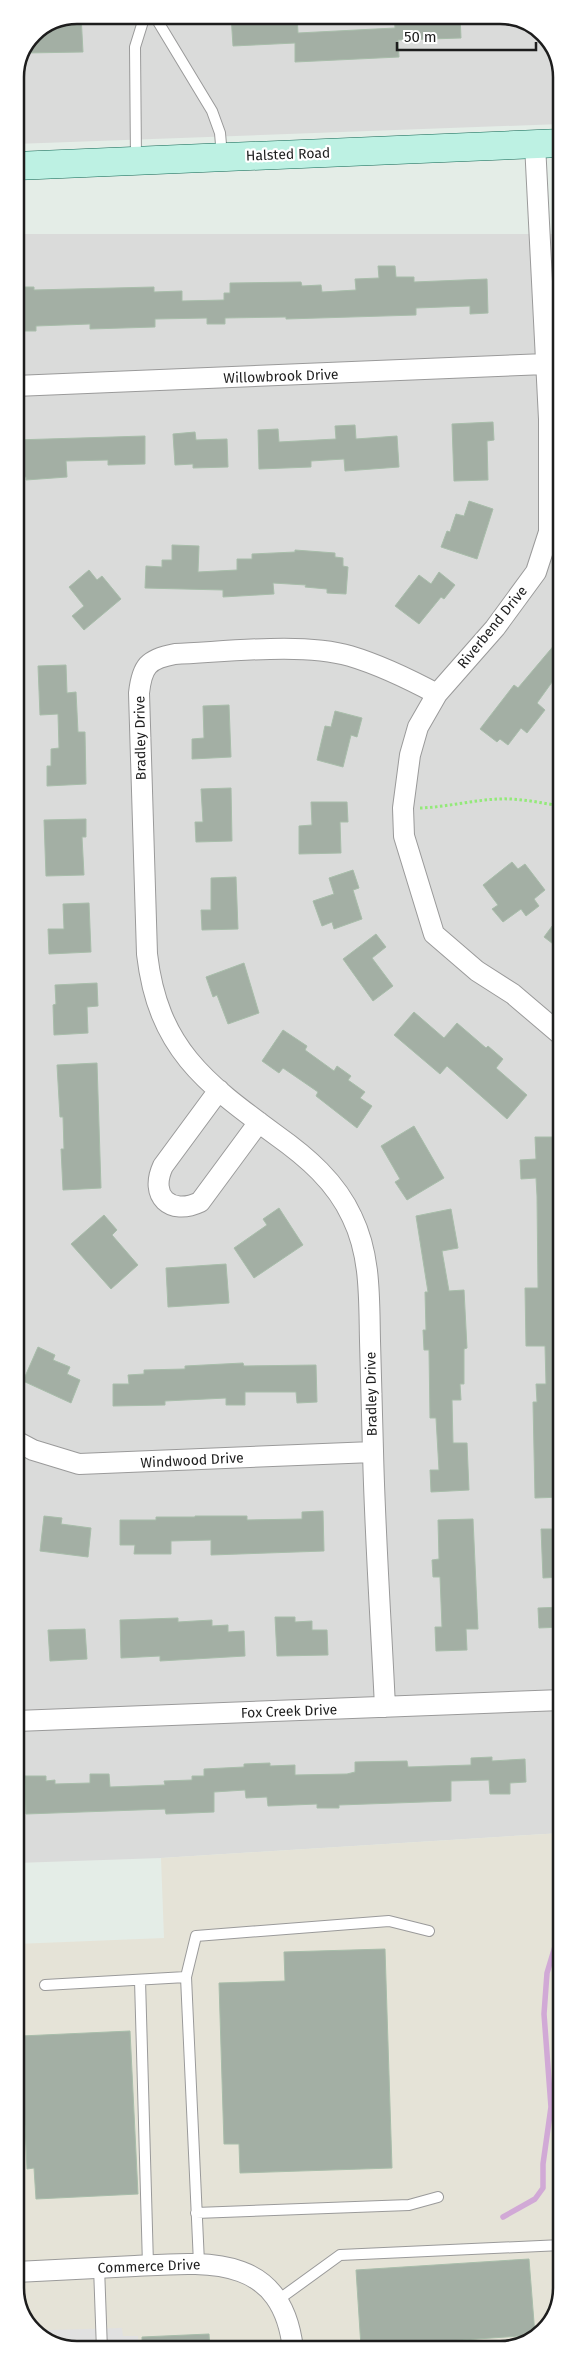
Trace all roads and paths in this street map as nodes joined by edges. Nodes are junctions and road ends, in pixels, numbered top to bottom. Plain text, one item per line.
1 (142, 24) edge
2 (159, 24) edge
3 (548, 144) edge
4 (223, 157) junction
5 (136, 161) junction
6 (24, 166) edge
7 (546, 364) junction
8 (24, 386) edge
9 (437, 694) junction
10 (553, 805) edge
11 (403, 808) junction
12 (553, 1028) edge
13 (219, 1090) junction
14 (259, 1122) junction
15 (24, 1445) edge
16 (373, 1452) junction
17 (553, 1700) edge
18 (385, 1707) junction
19 (24, 1721) edge
20 (429, 1931) dead end
21 (186, 1977) junction
22 (140, 1980) junction
23 (45, 1985) dead end
24 (438, 2198) dead end
25 (196, 2214) junction
26 (553, 2246) edge
27 (199, 2263) junction
28 (148, 2265) junction
29 (99, 2267) junction
30 (24, 2272) edge
31 (278, 2300) junction
32 (102, 2341) edge
33 (292, 2341) edge

1 - 5 lane
2 - 4 lane
3 - 4 street, Halsted Road
3 - 7 street, Riverbend Drive
4 - 5 street, Halsted Road
5 - 6 street, Halsted Road
7 - 8 street, Willowbrook Drive
7 - 9 street, Riverbend Drive
9 - 11 street, Riverbend Drive
9 - 13 street, Bradley Drive
10 - 11 path
11 - 12 street, Riverbend Drive
13 - 14 street, Bradley Drive
13 - 14 street
14 - 16 street, Bradley Drive
15 - 16 street, Windwood Drive
16 - 18 street, Bradley Drive
17 - 18 street, Fox Creek Drive
18 - 19 street, Fox Creek Drive
20 - 21 lane
21 - 22 lane
21 - 25 lane
22 - 23 lane
22 - 28 lane
24 - 25 lane
25 - 27 lane
26 - 31 lane
27 - 28 street, Commerce Drive
27 - 31 street, Commerce Drive
28 - 29 street, Commerce Drive
29 - 30 street, Commerce Drive
29 - 32 lane
31 - 33 street, Commerce Drive

